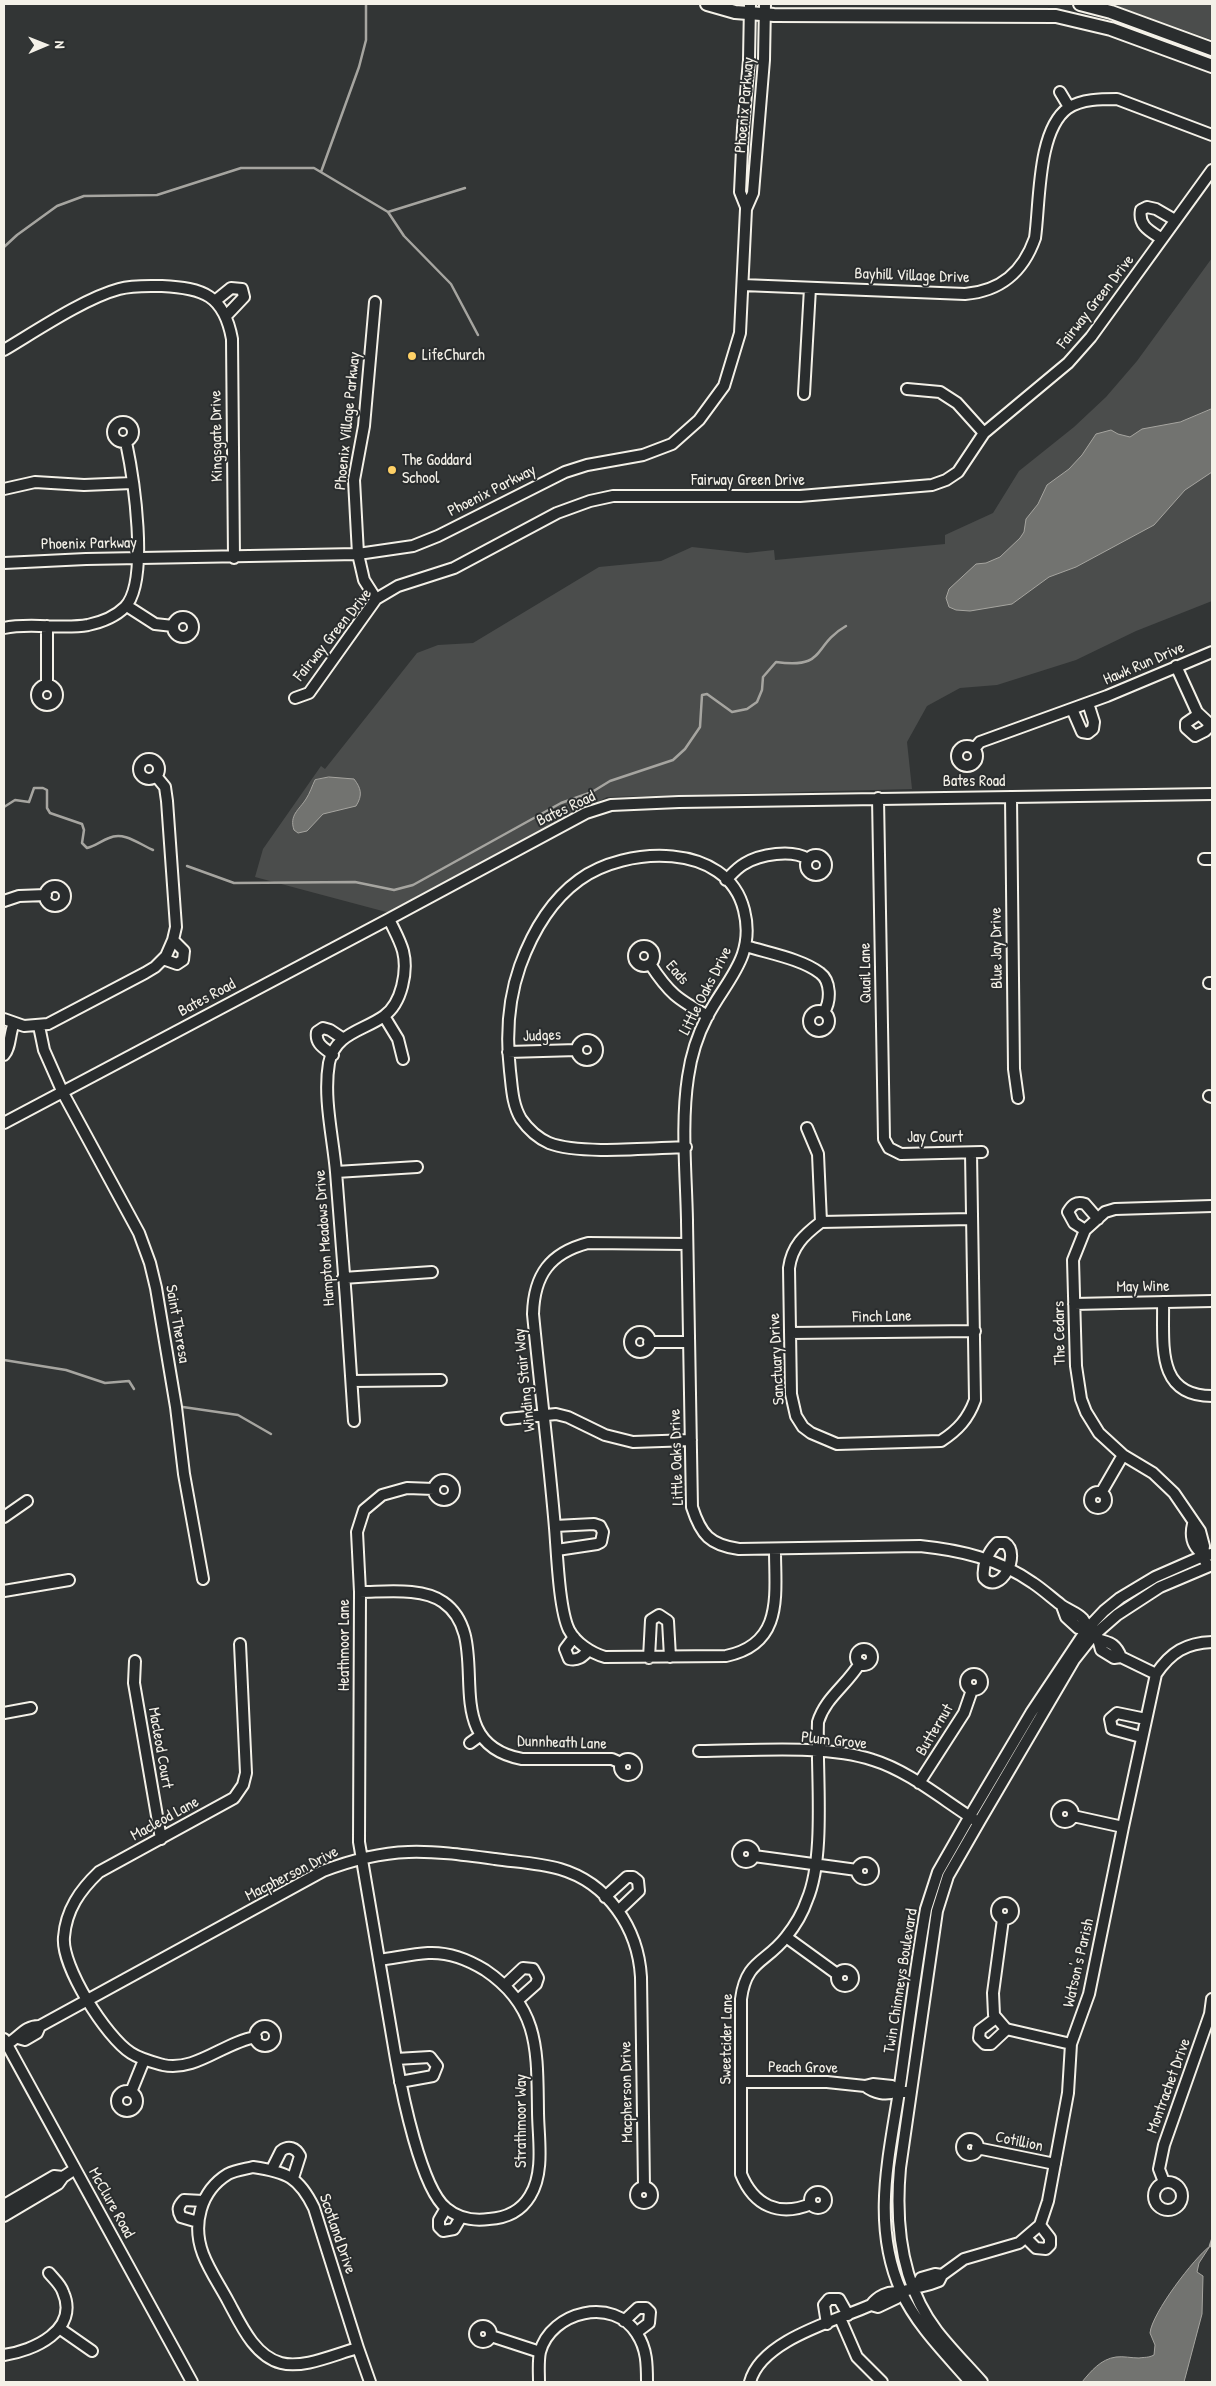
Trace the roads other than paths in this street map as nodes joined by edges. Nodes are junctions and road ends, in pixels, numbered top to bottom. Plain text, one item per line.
1 (707, 4) edge
2 (1080, 4) edge
3 (750, 8) edge
4 (765, 9) edge
5 (1212, 49) edge
6 (1212, 66) edge
7 (1060, 92) dead end
8 (1069, 107) junction
9 (1212, 135) edge
10 (1212, 170) edge
11 (746, 207) junction
12 (1175, 220) junction
13 (1162, 239) junction
14 (743, 285) junction
15 (810, 288) junction
16 (215, 301) junction
17 (375, 302) dead end
18 (226, 316) junction
19 (4, 350) edge
20 (907, 389) dead end
21 (804, 394) dead end
22 (984, 433) junction
23 (126, 442) dead end
24 (132, 483) junction
25 (4, 488) edge
26 (358, 554) junction
27 (234, 558) junction
28 (139, 559) junction
29 (4, 563) edge
30 (376, 599) junction
31 (127, 606) junction
32 (46, 626) junction
33 (173, 626) dead end
34 (4, 628) edge
35 (1212, 652) edge
36 (1176, 666) junction
37 (47, 685) dead end
38 (295, 698) dead end
39 (1088, 703) junction
40 (1072, 709) junction
41 (1199, 714) junction
42 (1211, 725) edge
43 (974, 749) dead end
44 (156, 776) dead end
45 (1212, 794) edge
46 (1012, 797) junction
47 (878, 798) junction
48 (808, 859) dead end
49 (726, 880) junction
50 (46, 895) dead end
51 (4, 901) edge
52 (390, 920) junction
53 (173, 940) junction
54 (746, 946) junction
55 (163, 959) junction
56 (650, 964) dead end
57 (824, 1012) dead end
58 (384, 1016) junction
59 (708, 1016) junction
60 (4, 1019) edge
61 (14, 1023) junction
62 (39, 1026) junction
63 (342, 1038) junction
64 (578, 1050) dead end
65 (508, 1052) junction
66 (332, 1055) junction
67 (4, 1056) edge
68 (403, 1059) dead end
69 (63, 1093) junction
70 (1018, 1098) dead end
71 (4, 1123) edge
72 (807, 1128) dead end
73 (686, 1147) junction
74 (889, 1148) joint
75 (982, 1152) dead end
76 (971, 1153) junction
77 (417, 1167) dead end
78 (336, 1172) junction
79 (1212, 1206) edge
80 (1098, 1218) junction
81 (971, 1219) junction
82 (821, 1222) junction
83 (1085, 1230) junction
84 (687, 1244) junction
85 (432, 1272) dead end
86 (343, 1278) junction
87 (1212, 1300) edge
88 (1163, 1302) junction
89 (1074, 1304) junction
90 (974, 1331) junction
91 (790, 1333) junction
92 (649, 1342) dead end
93 (689, 1342) junction
94 (441, 1380) dead end
95 (352, 1381) junction
96 (1212, 1396) edge
97 (543, 1414) junction
98 (508, 1419) dead end
99 (354, 1421) dead end
100 (691, 1440) junction
101 (1123, 1455) junction
102 (434, 1489) dead end
103 (1101, 1493) dead end
104 (27, 1501) dead end
105 (4, 1517) edge
106 (555, 1526) junction
107 (557, 1550) junction
108 (775, 1550) junction
109 (1206, 1554) edge
110 (987, 1559) junction
111 (1210, 1566) edge
112 (1008, 1568) junction
113 (203, 1579) dead end
114 (69, 1580) dead end
115 (4, 1591) edge
116 (360, 1592) junction
117 (1091, 1633) junction
118 (574, 1637) junction
119 (1212, 1642) edge
120 (240, 1644) dead end
121 (589, 1650) junction
122 (649, 1658) junction
123 (670, 1658) junction
124 (135, 1661) dead end
125 (860, 1663) dead end
126 (1156, 1674) junction
127 (972, 1690) dead end
128 (30, 1708) dead end
129 (4, 1713) edge
130 (1146, 1719) junction
131 (480, 1735) junction
132 (1141, 1737) junction
133 (470, 1743) dead end
134 (699, 1751) dead end
135 (817, 1751) junction
136 (621, 1763) dead end
137 (919, 1783) junction
138 (970, 1816) junction
139 (1073, 1816) dead end
140 (979, 1822) junction
141 (1123, 1826) junction
142 (161, 1839) junction
143 (754, 1856) dead end
144 (362, 1858) junction
145 (816, 1865) junction
146 (857, 1870) dead end
147 (605, 1897) junction
148 (618, 1911) junction
149 (1003, 1918) dead end
150 (786, 1937) junction
151 (379, 1960) junction
152 (837, 1974) dead end
153 (505, 1985) junction
154 (1212, 1999) edge
155 (518, 2000) junction
156 (88, 2001) junction
157 (996, 2018) junction
158 (1007, 2029) junction
159 (256, 2037) dead end
160 (5, 2041) edge
161 (1071, 2044) junction
162 (144, 2060) junction
163 (396, 2060) junction
164 (400, 2082) junction
165 (741, 2082) junction
166 (898, 2091) junction
167 (131, 2092) dead end
168 (911, 2094) junction
169 (978, 2148) dead end
170 (1055, 2164) junction
171 (75, 2169) junction
172 (272, 2169) junction
173 (63, 2176) junction
174 (293, 2178) junction
175 (1164, 2182) dead end
176 (644, 2186) dead end
177 (203, 2202) junction
178 (811, 2204) dead end
179 (4, 2205) edge
180 (446, 2208) junction
181 (4, 2216) edge
182 (461, 2217) junction
183 (198, 2222) junction
184 (1040, 2225) junction
185 (1026, 2238) junction
186 (49, 2273) dead end
187 (915, 2286) junction
188 (900, 2292) junction
189 (844, 2316) junction
190 (624, 2321) junction
191 (827, 2324) junction
192 (59, 2328) junction
193 (637, 2332) junction
194 (491, 2336) dead end
195 (358, 2348) junction
196 (92, 2351) dead end
197 (540, 2352) junction
198 (4, 2355) edge
199 (192, 2382) edge
200 (370, 2382) edge
201 (539, 2382) edge
202 (647, 2382) edge
203 (750, 2382) edge
204 (882, 2382) edge
205 (970, 2382) edge
206 (982, 2382) edge

1 - 3 main road
2 - 5 main road
3 - 4 main road
3 - 11 street, Phoenix Parkway
4 - 6 main road
4 - 11 street, Phoenix Parkway
7 - 8 street
8 - 9 street
8 - 15 street, Bayhill Village Drive
10 - 12 street, Fairway Green Drive
11 - 14 street, Phoenix Parkway
12 - 13 street, Fairway Green Drive
12 - 13 street
13 - 22 street, Fairway Green Drive
14 - 15 street, Bayhill Village Drive
14 - 26 street, Phoenix Parkway
15 - 21 street
16 - 18 street, Kingsgate Drive
16 - 18 street
16 - 19 street, Kingsgate Drive
17 - 26 street, Phoenix Village Parkway
18 - 27 street, Kingsgate Drive
20 - 22 street
22 - 30 street, Fairway Green Drive
23 - 24 street
24 - 25 street
24 - 28 street
26 - 27 street, Phoenix Parkway
26 - 30 street, Phoenix Village Parkway
27 - 28 street, Phoenix Parkway
28 - 29 street, Phoenix Parkway
28 - 31 street
30 - 38 street, Fairway Green Drive
31 - 32 street
31 - 33 street
32 - 34 street
32 - 37 street
35 - 36 street, Hawk Run Drive
36 - 39 street, Hawk Run Drive
36 - 41 street
39 - 40 street, Hawk Run Drive
39 - 40 street, Hawk Run Drive
40 - 43 street, Hawk Run Drive
41 - 42 street
41 - 42 street
44 - 53 street
45 - 46 street, Bates Road
46 - 47 street, Bates Road
46 - 70 street, Blue Jay Drive
47 - 52 street, Bates Road
47 - 74 street, Quail Lane
48 - 49 street
49 - 54 street, Little Oaks Drive
49 - 65 street, Little Oaks Drive
50 - 51 street
52 - 58 street
52 - 69 street, Bates Road
53 - 55 street
53 - 55 street
54 - 57 street
54 - 59 street, Little Oaks Drive
55 - 62 street
56 - 59 street, Eads
58 - 63 street
58 - 68 street
59 - 73 street, Little Oaks Drive
60 - 61 street
61 - 62 street
61 - 67 street
62 - 69 street, Saint Theresa
63 - 66 street, Hampton Meadows Drive
63 - 66 street
64 - 65 street, Judges
65 - 73 street, Little Oaks Drive
66 - 78 street, Hampton Meadows Drive
69 - 71 street, Bates Road
69 - 113 street, Saint Theresa
72 - 82 street
73 - 84 street, Little Oaks Drive
74 - 76 street, Jay Court
75 - 76 street, Jay Court
76 - 81 street, Sanctuary Drive
77 - 78 street
78 - 86 street, Hampton Meadows Drive
79 - 80 street, The Cedars
80 - 83 street, The Cedars
80 - 83 street
81 - 82 street
81 - 90 street, Sanctuary Drive
82 - 91 street, Sanctuary Drive
83 - 89 street, The Cedars
84 - 93 street, Little Oaks Drive
84 - 97 street, Winding Stair Way
85 - 86 street
86 - 95 street, Hampton Meadows Drive
87 - 88 street, May Wine
88 - 89 street, May Wine
88 - 96 street
89 - 101 street, The Cedars
90 - 91 street, Finch Lane
90 - 91 street, Sanctuary Drive
92 - 93 street
93 - 100 street, Little Oaks Drive
94 - 95 street
95 - 99 street, Hampton Meadows Drive
97 - 98 street
97 - 100 street
97 - 106 street, Winding Stair Way
100 - 108 street, Little Oaks Drive
101 - 103 street
101 - 109 street, The Cedars
102 - 116 street, Heathmoor Lane
104 - 105 street
106 - 107 street, Winding Stair Way
106 - 107 street
107 - 118 street, Winding Stair Way
108 - 110 street, Little Oaks Drive
108 - 123 street, Winding Stair Way
109 - 111 street, The Cedars
109 - 117 street, Twin Chimneys Boulevard
110 - 112 street, Little Oaks Drive
110 - 112 street
110 - 112 street
111 - 117 street, Twin Chimneys Boulevard
112 - 117 street, Little Oaks Drive
114 - 115 street
116 - 131 street
116 - 144 street, Heathmoor Lane
117 - 126 street, Little Oaks Drive
117 - 138 street, Twin Chimneys Boulevard
117 - 140 street, Twin Chimneys Boulevard
118 - 121 street, Winding Stair Way
118 - 121 street
119 - 126 street, Watson's Parish
120 - 142 street, Macleod Lane
121 - 122 street, Winding Stair Way
122 - 123 street, Winding Stair Way
122 - 123 street
124 - 142 street, Macleod Court
125 - 135 street, Sweetcider Lane
126 - 130 street, Watson's Parish
127 - 137 street, Butternut
128 - 129 street
130 - 132 street, Watson's Parish
130 - 132 street
131 - 133 street
131 - 136 street, Dunnheath Lane
132 - 141 street, Watson's Parish
134 - 135 street, Plum Grove
135 - 137 street, Plum Grove
135 - 145 street, Sweetcider Lane
137 - 138 street, Plum Grove
138 - 140 street, Plum Grove
138 - 166 street, Twin Chimneys Boulevard
139 - 141 street
140 - 168 street, Twin Chimneys Boulevard
141 - 161 street, Watson's Parish
142 - 156 street, Macleod Lane
143 - 145 street
144 - 147 street, Macpherson Drive
144 - 151 street, Strathmoor Way
144 - 156 street, Macpherson Drive
145 - 146 street
145 - 150 street, Sweetcider Lane
147 - 148 street, Macpherson Drive
147 - 148 street
148 - 176 street, Macpherson Drive
149 - 157 street
150 - 152 street
150 - 165 street, Sweetcider Lane
151 - 153 street, Strathmoor Way
151 - 163 street, Strathmoor Way
153 - 155 street, Strathmoor Way
153 - 155 street
154 - 175 street, Montrachet Drive
155 - 182 street, Strathmoor Way
156 - 160 street, Macpherson Drive
156 - 162 street, Macleod Lane
157 - 158 street
157 - 158 street
158 - 161 street
159 - 162 street
160 - 171 street, McClure Road
161 - 170 street, Watson's Parish
162 - 167 street
163 - 164 street, Strathmoor Way
163 - 164 street
164 - 180 street, Strathmoor Way
165 - 166 street, Peach Grove
165 - 178 street, Sweetcider Lane
166 - 168 street, Peach Grove
166 - 188 street, Twin Chimneys Boulevard
168 - 187 street, Twin Chimneys Boulevard
169 - 170 street, Cotillion
170 - 184 street, Watson's Parish
171 - 173 street
171 - 199 street, McClure Road
172 - 174 street, Scotland Drive
172 - 174 street
172 - 177 street, Scotland Drive
173 - 179 street
173 - 181 street
174 - 195 street, Scotland Drive
177 - 183 street, Scotland Drive
177 - 183 street
180 - 182 street, Strathmoor Way
180 - 182 street
183 - 195 street, Scotland Drive
184 - 185 street
184 - 185 street
185 - 187 street
186 - 192 street
187 - 188 street
187 - 206 street, Twin Chimneys Boulevard
188 - 189 street
188 - 205 street, Twin Chimneys Boulevard
189 - 191 street
189 - 191 street
189 - 204 street
190 - 193 street
190 - 193 street
190 - 197 street
191 - 203 street
192 - 196 street
192 - 198 street
193 - 202 street
194 - 197 street
195 - 200 street, Scotland Drive
197 - 201 street

